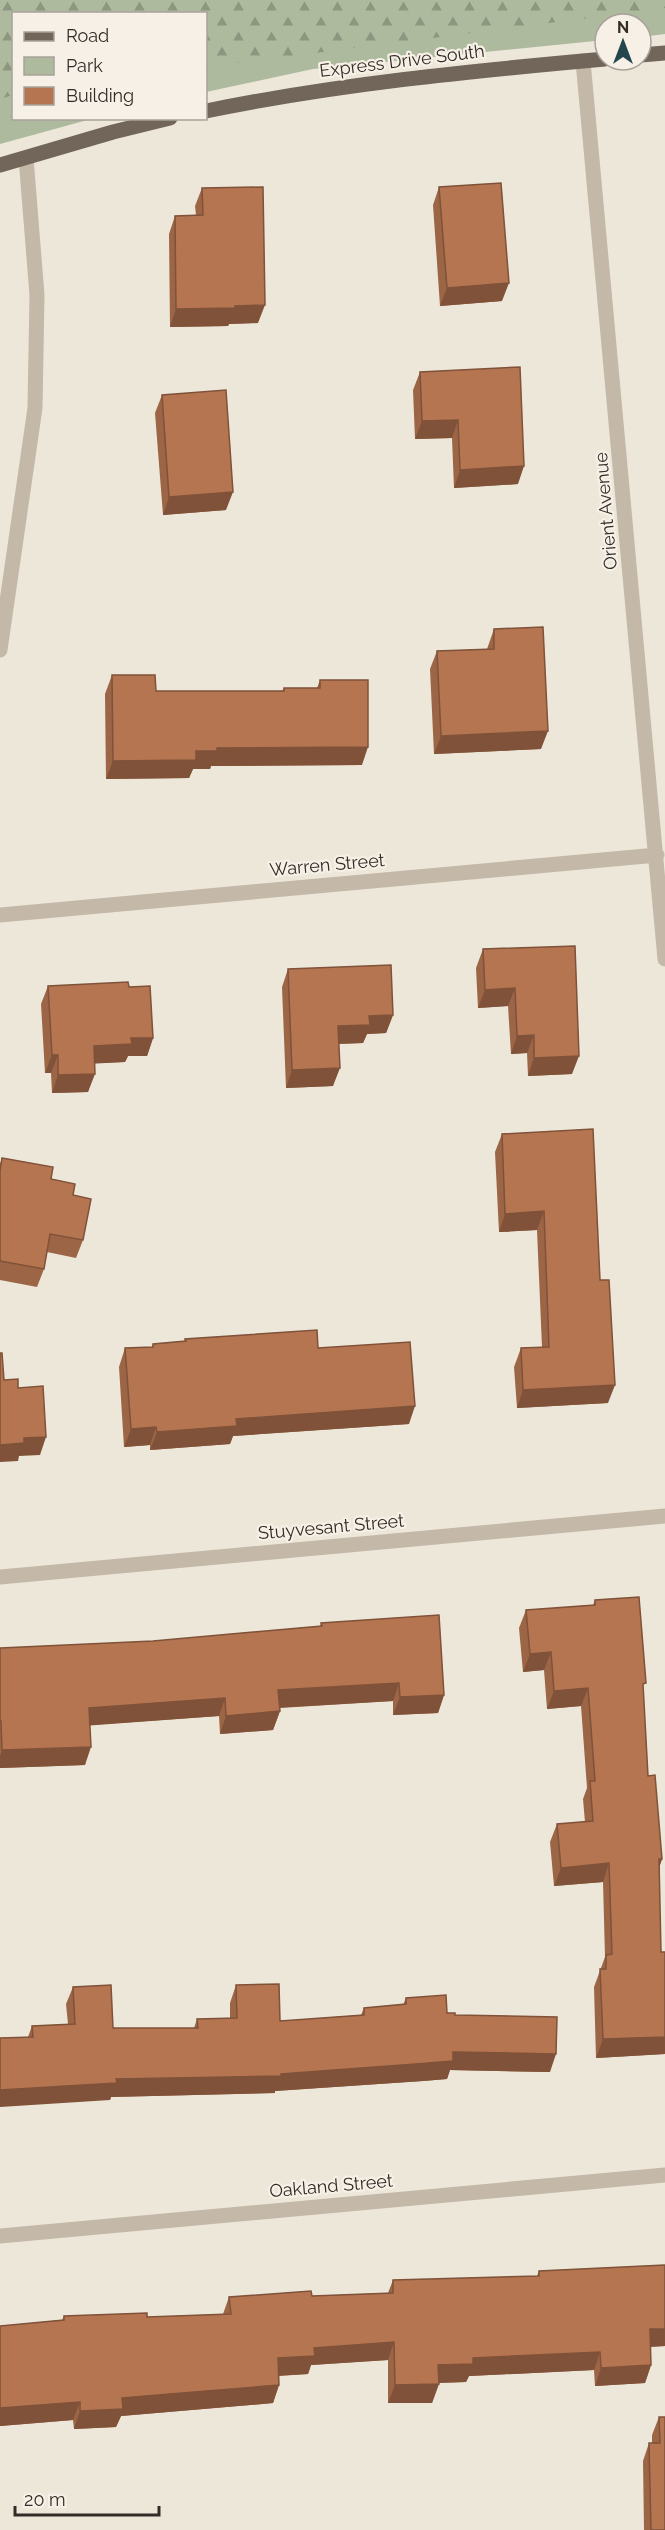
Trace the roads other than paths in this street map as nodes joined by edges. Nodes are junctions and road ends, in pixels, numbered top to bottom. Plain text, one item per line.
1 (593, 60) edge
2 (583, 61) junction
3 (207, 111) edge
4 (162, 120) edge
5 (26, 158) junction
6 (0, 165) edge
7 (0, 650) edge
8 (657, 855) junction
9 (0, 915) edge
10 (665, 959) edge
11 (665, 1516) edge
12 (0, 1576) edge
13 (665, 2175) edge
14 (0, 2236) edge

1 - 2 main road, Express Drive South
2 - 3 main road, Express Drive South
2 - 8 street, Orient Avenue
4 - 5 main road
5 - 6 main road
5 - 7 street
8 - 9 street, Warren Street
8 - 10 street, Orient Avenue
11 - 12 street, Stuyvesant Street
13 - 14 street, Oakland Street

